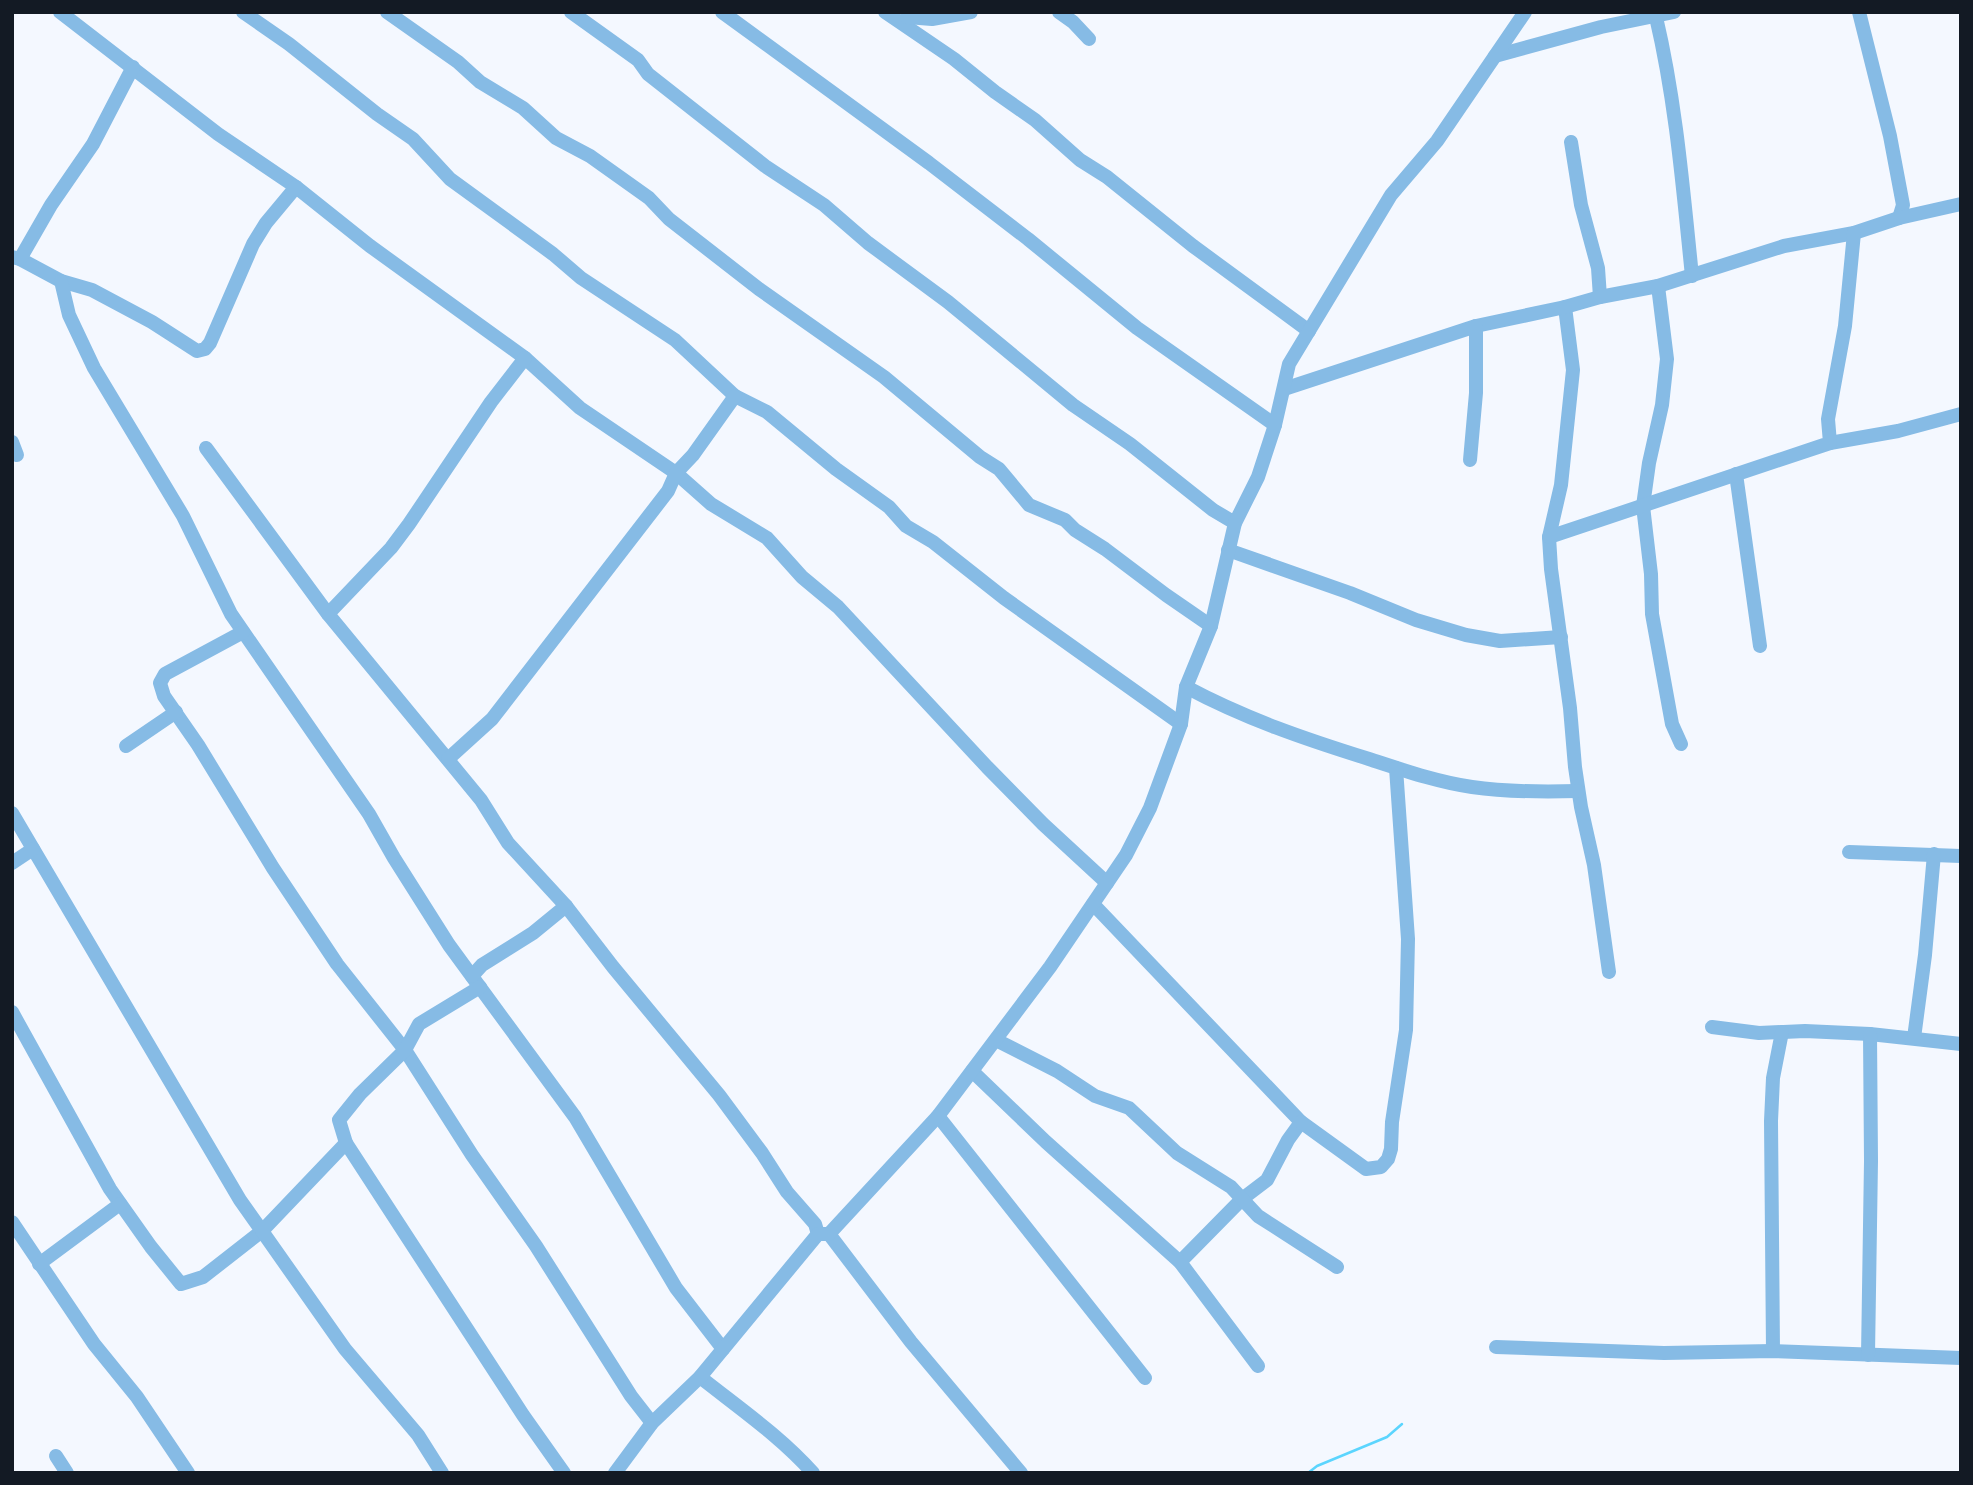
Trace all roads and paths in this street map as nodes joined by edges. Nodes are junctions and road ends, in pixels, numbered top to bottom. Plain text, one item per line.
1 (60, 12) edge
2 (243, 12) edge
3 (387, 12) edge
4 (571, 12) edge
5 (722, 12) edge
6 (885, 12) edge
7 (971, 12) edge
8 (1059, 12) edge
9 (1525, 12) edge
10 (1674, 12) edge
11 (1859, 12) edge
12 (1656, 17) junction
13 (906, 18) edge
14 (1089, 39) dead end
15 (1495, 57) junction
16 (133, 67) junction
17 (1571, 142) dead end
18 (296, 187) junction
19 (1961, 204) edge
20 (1899, 218) junction
21 (1854, 233) junction
22 (16, 258) edge
23 (1692, 276) junction
24 (61, 281) junction
25 (1658, 286) junction
26 (1600, 297) junction
27 (1564, 307) junction
28 (1476, 327) junction
29 (1309, 331) junction
30 (525, 358) junction
31 (1284, 389) junction
32 (735, 396) junction
33 (1961, 414) edge
34 (1275, 425) junction
35 (1830, 443) junction
36 (206, 448) dead end
37 (1470, 460) dead end
38 (676, 473) junction
39 (1736, 474) junction
40 (1643, 506) junction
41 (1235, 523) junction
42 (1549, 537) junction
43 (1228, 550) junction
44 (328, 614) junction
45 (1210, 626) junction
46 (243, 632) junction
47 (1561, 637) junction
48 (1760, 646) dead end
49 (1186, 687) junction
50 (176, 712) junction
51 (1181, 724) junction
52 (1681, 744) dead end
53 (125, 746) dead end
54 (448, 759) junction
55 (1396, 768) junction
56 (1578, 791) junction
57 (12, 813) edge
58 (33, 849) junction
59 (1849, 852) dead end
60 (1934, 854) junction
61 (1961, 856) edge
62 (12, 863) edge
63 (1107, 883) junction
64 (1093, 904) junction
65 (566, 906) junction
66 (1609, 972) dead end
67 (476, 982) junction
68 (12, 1012) edge
69 (1712, 1027) dead end
70 (1782, 1032) junction
71 (1870, 1034) junction
72 (1914, 1038) junction
73 (996, 1040) junction
74 (1961, 1044) edge
75 (405, 1050) junction
76 (972, 1071) junction
77 (938, 1116) junction
78 (1301, 1122) junction
79 (346, 1143) junction
80 (1242, 1199) junction
81 (120, 1203) junction
82 (12, 1222) edge
83 (262, 1231) junction
84 (824, 1234) junction
85 (1180, 1262) junction
86 (39, 1264) junction
87 (1337, 1266) dead end
88 (1496, 1347) dead end
89 (723, 1349) junction
90 (1773, 1351) junction
91 (1868, 1355) junction
92 (1961, 1359) edge
93 (1258, 1366) dead end
94 (700, 1377) junction
95 (1145, 1378) dead end
96 (652, 1423) junction
97 (56, 1456) dead end
98 (67, 1473) edge
99 (188, 1473) edge
100 (442, 1473) edge
101 (564, 1473) edge
102 (615, 1473) edge
103 (813, 1473) edge
104 (1021, 1473) edge

1 - 16 street
2 - 32 street
3 - 45 street
4 - 41 street
5 - 34 street
6 - 13 street
7 - 13 street
8 - 14 street
9 - 15 street
10 - 12 street
11 - 20 street
12 - 15 street
12 - 23 street
13 - 29 street
15 - 29 street
16 - 18 street
16 - 22 street
17 - 26 street
18 - 24 street
18 - 30 street
19 - 20 street
20 - 21 street
21 - 23 street
21 - 35 street
22 - 24 street
23 - 25 street
24 - 46 street
25 - 26 street
25 - 40 street
26 - 27 street
27 - 28 street
27 - 42 street
28 - 31 street
28 - 37 street
29 - 31 street
30 - 38 street
30 - 44 street
31 - 34 street
32 - 38 street
32 - 51 street
33 - 35 street
34 - 41 street
35 - 39 street
36 - 44 street
38 - 54 street
38 - 63 street
39 - 40 street
39 - 48 street
40 - 42 street
40 - 52 street
41 - 43 street
42 - 47 street
43 - 45 street
43 - 47 street
44 - 54 street
45 - 49 street
46 - 50 street
46 - 67 street
47 - 56 street
49 - 51 street
49 - 55 street
50 - 53 street
50 - 75 street
51 - 63 street
54 - 65 street
55 - 56 street
55 - 78 street
56 - 66 street
57 - 58 street
58 - 62 street
58 - 83 street
59 - 60 street
60 - 61 street
60 - 72 street
63 - 64 street
64 - 73 street
64 - 78 street
65 - 67 street
65 - 84 street
67 - 75 street
67 - 89 street
68 - 81 street
69 - 70 street
70 - 71 street
70 - 90 street
71 - 72 street
71 - 91 street
72 - 74 street
73 - 76 street
73 - 80 street
75 - 79 street
75 - 96 street
76 - 77 street
76 - 85 street
77 - 84 street
77 - 95 street
78 - 80 street
79 - 83 street
79 - 101 street
80 - 85 street
80 - 87 street
81 - 83 street
81 - 86 street
82 - 86 street
83 - 100 street
84 - 89 street
84 - 104 street
85 - 93 street
86 - 99 street
88 - 90 street
89 - 94 street
90 - 91 street
91 - 92 street
94 - 96 street
94 - 103 street
96 - 102 street
97 - 98 street

